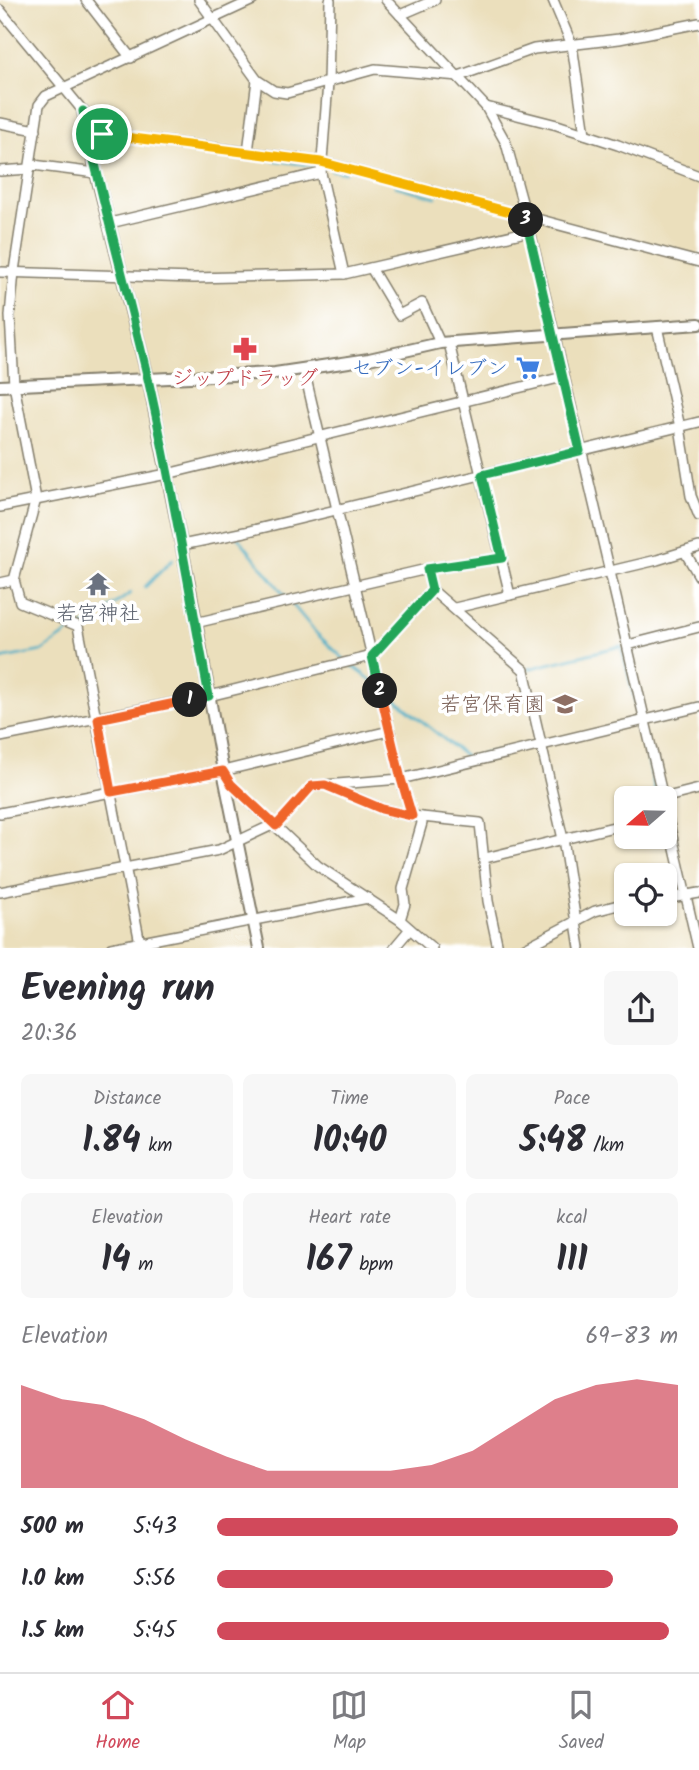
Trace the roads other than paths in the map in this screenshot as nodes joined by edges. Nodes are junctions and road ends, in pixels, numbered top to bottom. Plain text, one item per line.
1 (86, 0) edge
2 (199, 0) edge
3 (253, 0) edge
4 (330, 0) edge
5 (386, 0) edge
6 (435, 0) edge
7 (553, 0) edge
8 (0, 10) edge
9 (401, 15) junction
10 (213, 19) junction
11 (699, 23) edge
12 (572, 45) junction
13 (131, 58) junction
14 (459, 76) junction
15 (257, 80) junction
16 (328, 83) junction
17 (65, 88) junction
18 (486, 107) junction
19 (83, 111) junction
20 (0, 123) edge
21 (36, 130) junction
22 (585, 134) junction
23 (248, 152) junction
24 (321, 162) junction
25 (29, 169) junction
26 (0, 171) edge
27 (96, 173) junction
28 (321, 173) junction
29 (699, 176) edge
30 (525, 216) junction
31 (110, 223) junction
32 (530, 231) junction
33 (699, 262) edge
34 (371, 268) junction
35 (14, 271) junction
36 (0, 272) edge
37 (344, 274) junction
38 (121, 276) junction
39 (699, 324) edge
40 (657, 327) junction
41 (553, 334) junction
42 (445, 343) junction
43 (304, 370) junction
44 (563, 377) junction
45 (148, 378) junction
46 (15, 385) junction
47 (0, 386) edge
48 (464, 402) junction
49 (699, 422) edge
50 (680, 427) junction
51 (320, 436) junction
52 (580, 451) junction
53 (167, 474) junction
54 (482, 475) junction
55 (36, 499) junction
56 (0, 507) edge
57 (338, 509) junction
58 (699, 516) edge
59 (181, 545) junction
60 (699, 547) edge
61 (685, 552) junction
62 (502, 558) junction
63 (427, 569) junction
64 (609, 571) junction
65 (699, 576) edge
66 (14, 580) junction
67 (0, 583) edge
68 (356, 585) junction
69 (432, 590) junction
70 (510, 595) junction
71 (455, 608) junction
72 (195, 623) junction
73 (699, 627) edge
74 (628, 645) junction
75 (372, 656) junction
76 (209, 696) junction
77 (699, 708) edge
78 (98, 719) junction
79 (645, 720) junction
80 (389, 731) junction
81 (0, 737) edge
82 (542, 745) junction
83 (223, 771) junction
84 (401, 779) junction
85 (325, 785) junction
86 (660, 786) edge
87 (699, 789) edge
88 (111, 792) junction
89 (677, 794) edge
90 (0, 813) edge
91 (417, 816) junction
92 (276, 826) junction
93 (614, 827) edge
94 (563, 839) junction
95 (238, 842) junction
96 (675, 849) edge
97 (485, 858) junction
98 (126, 868) junction
99 (0, 892) edge
100 (699, 893) edge
101 (686, 896) junction
102 (677, 897) edge
103 (368, 898) junction
104 (614, 906) edge
105 (254, 920) junction
106 (401, 920) junction
107 (574, 922) junction
108 (410, 929) junction
109 (140, 945) edge
110 (111, 947) edge
111 (259, 947) edge
112 (394, 947) edge
113 (432, 947) edge
114 (498, 947) edge
115 (525, 947) edge
116 (580, 947) edge
117 (698, 947) edge

1 - 13 street
2 - 10 street
3 - 10 street
4 - 16 street
5 - 9 street
6 - 9 street
7 - 12 street
8 - 17 street
9 - 14 street
10 - 13 street
10 - 15 street
11 - 12 street
12 - 14 street
12 - 22 street
13 - 17 street
14 - 16 street
14 - 18 street
15 - 16 street
15 - 23 street
16 - 24 street
17 - 19 street
17 - 21 street
18 - 22 street
18 - 30 street
19 - 23 street
19 - 27 street
20 - 21 street
21 - 25 street
22 - 29 street
23 - 24 street
24 - 28 street
24 - 30 street
25 - 26 street
25 - 27 street
25 - 35 street
27 - 31 street
28 - 31 street
28 - 37 street
30 - 32 street
30 - 33 street
31 - 38 street
32 - 34 street
32 - 41 street
34 - 37 street
34 - 42 street
35 - 36 street
35 - 38 street
35 - 46 street
37 - 38 street
38 - 45 street
39 - 40 street
40 - 41 street
40 - 50 street
41 - 42 street
41 - 44 street
42 - 43 street
42 - 48 street
43 - 45 street
43 - 51 street
44 - 48 street
44 - 52 street
45 - 46 street
45 - 53 street
46 - 47 street
46 - 55 street
48 - 51 street
48 - 54 street
49 - 50 street
50 - 52 street
50 - 58 street
51 - 53 street
51 - 57 street
52 - 54 street
52 - 64 street
53 - 55 street
53 - 59 street
54 - 57 street
54 - 62 street
55 - 56 street
55 - 66 street
57 - 59 street
57 - 68 street
59 - 72 street
60 - 61 street
61 - 64 street
61 - 65 street
62 - 63 street
62 - 70 street
63 - 68 street
63 - 69 street
64 - 70 street
64 - 74 street
66 - 67 street
66 - 78 street
68 - 72 street
68 - 75 street
69 - 71 street
69 - 75 street
70 - 71 street
71 - 82 street
72 - 76 street
73 - 74 street
74 - 79 street
75 - 76 street
75 - 80 street
76 - 78 street
76 - 83 street
77 - 79 street
78 - 81 street
78 - 88 street
79 - 82 street
79 - 86 street
80 - 83 street
80 - 84 street
82 - 84 street
82 - 94 street
83 - 88 street
83 - 92 street
83 - 95 street
84 - 85 street
84 - 91 street
85 - 91 street
85 - 92 street
87 - 89 street
88 - 90 street
88 - 98 street
91 - 97 street
91 - 106 street
92 - 95 street
92 - 103 street
93 - 94 street
94 - 97 street
94 - 107 street
95 - 98 street
95 - 105 street
96 - 101 street
97 - 114 street
98 - 99 street
98 - 109 street
100 - 101 street
101 - 102 street
101 - 117 street
103 - 105 street
103 - 106 street
104 - 107 street
105 - 109 street
105 - 111 street
106 - 108 street
107 - 115 street
107 - 116 street
108 - 112 street
108 - 113 street
109 - 110 street

